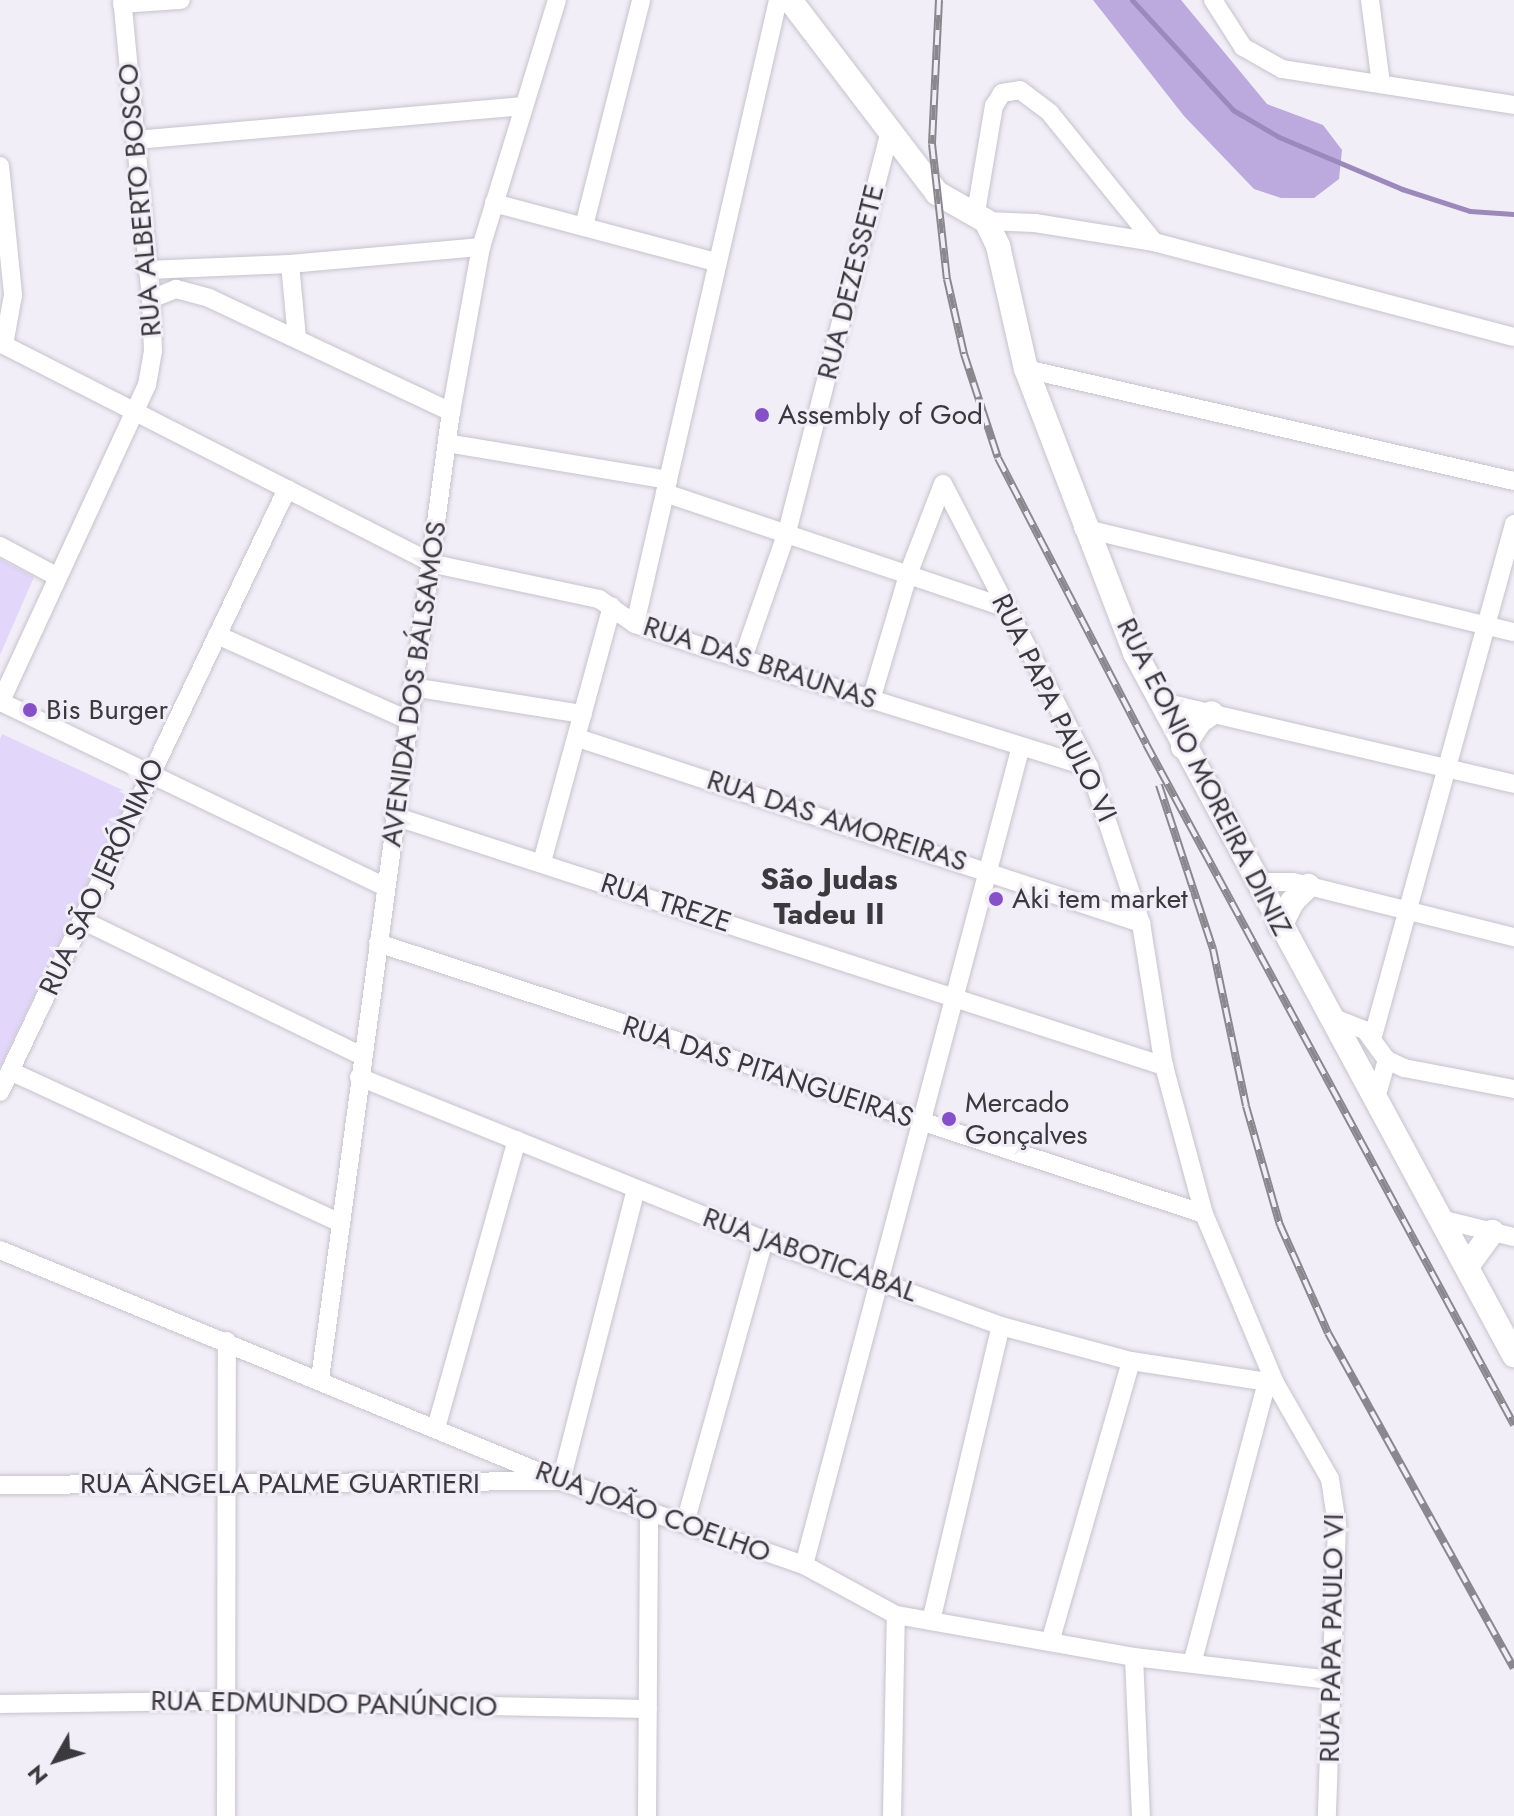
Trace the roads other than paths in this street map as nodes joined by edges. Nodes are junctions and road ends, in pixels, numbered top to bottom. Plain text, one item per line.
1 (181, 0) edge
2 (557, 0) edge
3 (641, 0) edge
4 (778, 0) edge
5 (790, 0) edge
6 (1213, 0) edge
7 (1370, 0) edge
8 (122, 2) edge
9 (1381, 83) junction
10 (1514, 105) edge
11 (524, 106) junction
12 (889, 135) junction
13 (136, 140) junction
14 (0, 166) edge
15 (494, 203) junction
16 (981, 216) junction
17 (584, 226) junction
18 (1154, 242) junction
19 (481, 247) junction
20 (715, 262) junction
21 (290, 264) junction
22 (211, 267) junction
23 (147, 270) junction
24 (209, 298) junction
25 (151, 299) junction
26 (1514, 337) edge
27 (297, 338) junction
28 (2, 344) edge
29 (1026, 369) junction
30 (451, 412) junction
31 (136, 415) junction
32 (447, 443) junction
33 (1514, 481) edge
34 (666, 486) junction
35 (287, 489) junction
36 (1514, 524) edge
37 (1083, 528) junction
38 (787, 532) junction
39 (0, 546) edge
40 (434, 564) junction
41 (909, 572) junction
42 (56, 576) junction
43 (612, 606) junction
44 (1007, 608) junction
45 (635, 624) junction
46 (1485, 625) junction
47 (1514, 632) edge
48 (217, 635) junction
49 (743, 658) junction
50 (412, 687) junction
51 (871, 700) junction
52 (1158, 701) junction
53 (0, 703) edge
54 (1212, 713) junction
55 (583, 714) junction
56 (408, 720) junction
57 (578, 738) junction
58 (1021, 746) junction
59 (1183, 747) junction
60 (1089, 767) junction
61 (1451, 767) junction
62 (151, 774) junction
63 (1514, 784) edge
64 (394, 816) junction
65 (542, 862) junction
66 (987, 869) junction
67 (1256, 882) junction
68 (1308, 886) junction
69 (385, 887) junction
70 (1409, 909) junction
71 (82, 920) junction
72 (1141, 923) junction
73 (1280, 926) junction
74 (1514, 937) edge
75 (378, 943) junction
76 (954, 999) junction
77 (1332, 1017) junction
78 (1367, 1032) junction
79 (362, 1056) junction
80 (1164, 1066) junction
81 (10, 1071) junction
82 (1388, 1075) junction
83 (359, 1077) junction
84 (1514, 1089) edge
85 (0, 1092) edge
86 (921, 1122) junction
87 (517, 1140) junction
88 (636, 1189) junction
89 (1204, 1214) junction
90 (1444, 1220) junction
91 (340, 1223) junction
92 (1503, 1235) edge
93 (764, 1240) junction
94 (0, 1250) edge
95 (1468, 1265) junction
96 (881, 1282) junction
97 (1001, 1326) junction
98 (227, 1341) junction
99 (1514, 1355) edge
100 (1131, 1361) junction
101 (320, 1379) junction
102 (1271, 1382) junction
103 (436, 1428) junction
104 (561, 1481) junction
105 (0, 1485) edge
106 (227, 1486) junction
107 (649, 1511) junction
108 (685, 1523) junction
109 (804, 1565) junction
110 (896, 1615) junction
111 (931, 1621) junction
112 (1050, 1642) junction
113 (1134, 1657) junction
114 (1193, 1660) junction
115 (1330, 1680) junction
116 (226, 1701) junction
117 (0, 1704) edge
118 (648, 1709) junction
119 (226, 1816) edge
120 (647, 1816) edge
121 (892, 1816) edge
122 (1141, 1816) edge
123 (1327, 1816) edge

1 - 8 street
2 - 11 street, AVENIDA DOS BÁLSAMOS
3 - 17 street
4 - 20 street
5 - 12 main road
6 - 9 street
7 - 9 street
8 - 13 street, RUA ALBERTO BOSCO
9 - 10 street
11 - 13 street
11 - 15 street, AVENIDA DOS BÁLSAMOS
12 - 16 main road
12 - 38 street, RUA DEZESSETE
13 - 23 street, RUA ALBERTO BOSCO
14 - 28 street
15 - 17 street
15 - 19 street, AVENIDA DOS BÁLSAMOS
16 - 18 street
16 - 18 street
16 - 29 main road, RUA EONIO MOREIRA DINIZ
17 - 20 street
18 - 26 street
19 - 21 street
19 - 30 street, AVENIDA DOS BÁLSAMOS
20 - 34 street
21 - 22 street
21 - 27 street
22 - 23 street
22 - 24 street
23 - 25 street, RUA ALBERTO BOSCO
24 - 25 street
24 - 27 street
25 - 31 street, RUA ALBERTO BOSCO
27 - 30 street
28 - 31 street, RUA DAS BRAUNAS
29 - 33 street
29 - 37 main road, RUA EONIO MOREIRA DINIZ
30 - 32 street, AVENIDA DOS BÁLSAMOS
31 - 35 street, RUA DAS BRAUNAS
31 - 42 street, RUA ALBERTO BOSCO
32 - 34 street
32 - 40 street, AVENIDA DOS BÁLSAMOS
34 - 38 street
34 - 45 street
35 - 40 street, RUA DAS BRAUNAS
35 - 48 street, RUA SÃO JERÓNIMO
36 - 46 street
37 - 46 street
37 - 52 main road, RUA EONIO MOREIRA DINIZ
38 - 41 street
38 - 49 street, RUA DEZESSETE
39 - 42 street
40 - 43 street, RUA DAS BRAUNAS
40 - 50 street, AVENIDA DOS BÁLSAMOS
41 - 44 street
41 - 44 street, RUA PAPA PAULO VI
41 - 51 street
42 - 53 street, RUA ALBERTO BOSCO
43 - 45 street, RUA DAS BRAUNAS
43 - 55 street
44 - 60 street, RUA PAPA PAULO VI
45 - 49 street, RUA DAS BRAUNAS
46 - 47 street
46 - 61 street
48 - 56 street
48 - 62 street, RUA SÃO JERÓNIMO
49 - 51 street, RUA DAS BRAUNAS
50 - 55 street
50 - 56 street, AVENIDA DOS BÁLSAMOS
51 - 58 street, RUA DAS BRAUNAS
52 - 54 street
52 - 59 main road, RUA EONIO MOREIRA DINIZ
53 - 62 street
54 - 59 main road
54 - 61 street
55 - 57 street
56 - 64 street, AVENIDA DOS BÁLSAMOS
57 - 65 street
57 - 66 street, RUA DAS AMOREIRAS
58 - 60 street, RUA DAS BRAUNAS
58 - 66 street
59 - 67 main road, RUA EONIO MOREIRA DINIZ
60 - 72 street, RUA PAPA PAULO VI
61 - 63 street
61 - 70 street
62 - 69 street
62 - 71 street, RUA SÃO JERÓNIMO
64 - 65 street, RUA TREZE
64 - 69 street, AVENIDA DOS BÁLSAMOS
65 - 76 street, RUA TREZE
66 - 72 street, RUA DAS AMOREIRAS
66 - 76 street
67 - 68 street
67 - 73 main road, RUA EONIO MOREIRA DINIZ
68 - 70 street
68 - 73 main road
69 - 75 street, AVENIDA DOS BÁLSAMOS
70 - 74 street
70 - 78 street
71 - 79 street
71 - 81 street, RUA SÃO JERÓNIMO
72 - 80 street, RUA PAPA PAULO VI
73 - 77 main road, RUA EONIO MOREIRA DINIZ
75 - 79 street, AVENIDA DOS BÁLSAMOS
75 - 86 street, RUA DAS PITANGUEIRAS
76 - 80 street, RUA TREZE
76 - 86 street
77 - 78 street
77 - 82 main road, RUA EONIO MOREIRA DINIZ
78 - 82 street
79 - 83 street, AVENIDA DOS BÁLSAMOS
80 - 89 street, RUA PAPA PAULO VI
81 - 85 street, RUA SÃO JERÓNIMO
81 - 91 street
82 - 84 street
82 - 90 main road, RUA EONIO MOREIRA DINIZ
83 - 87 street, RUA JABOTICABAL
83 - 91 street, AVENIDA DOS BÁLSAMOS
86 - 89 street, RUA DAS PITANGUEIRAS
86 - 96 street
87 - 88 street, RUA JABOTICABAL
87 - 103 street
88 - 93 street, RUA JABOTICABAL
88 - 104 street
89 - 102 street, RUA PAPA PAULO VI
90 - 92 street
90 - 95 main road, RUA EONIO MOREIRA DINIZ
91 - 101 street, AVENIDA DOS BÁLSAMOS
92 - 95 main road
93 - 96 street, RUA JABOTICABAL
93 - 108 street
94 - 98 street, RUA JOÃO COELHO
95 - 99 main road, RUA EONIO MOREIRA DINIZ
96 - 97 street, RUA JABOTICABAL
96 - 109 street
97 - 100 street, RUA JABOTICABAL
97 - 111 street
98 - 101 street, RUA JOÃO COELHO
98 - 106 street
100 - 102 street, RUA JABOTICABAL
100 - 112 street
101 - 103 street, RUA JOÃO COELHO
102 - 114 street
102 - 115 street, RUA PAPA PAULO VI
103 - 104 street, RUA JOÃO COELHO
104 - 106 street, RUA ÂNGELA PALME GUARTIERI
104 - 107 street, RUA JOÃO COELHO
105 - 106 street, RUA ÂNGELA PALME GUARTIERI
106 - 116 street
107 - 108 street, RUA JOÃO COELHO
107 - 118 street
108 - 109 street, RUA JOÃO COELHO
109 - 110 street, RUA JOÃO COELHO
110 - 111 street, RUA JOÃO COELHO
110 - 121 street
111 - 112 street, RUA JOÃO COELHO
112 - 113 street, RUA JOÃO COELHO
113 - 114 street, RUA JOÃO COELHO
113 - 122 street
114 - 115 street, RUA JOÃO COELHO
115 - 123 street, RUA PAPA PAULO VI
116 - 117 street, RUA EDMUNDO PANÚNCIO
116 - 118 street, RUA EDMUNDO PANÚNCIO
116 - 119 street
118 - 120 street

